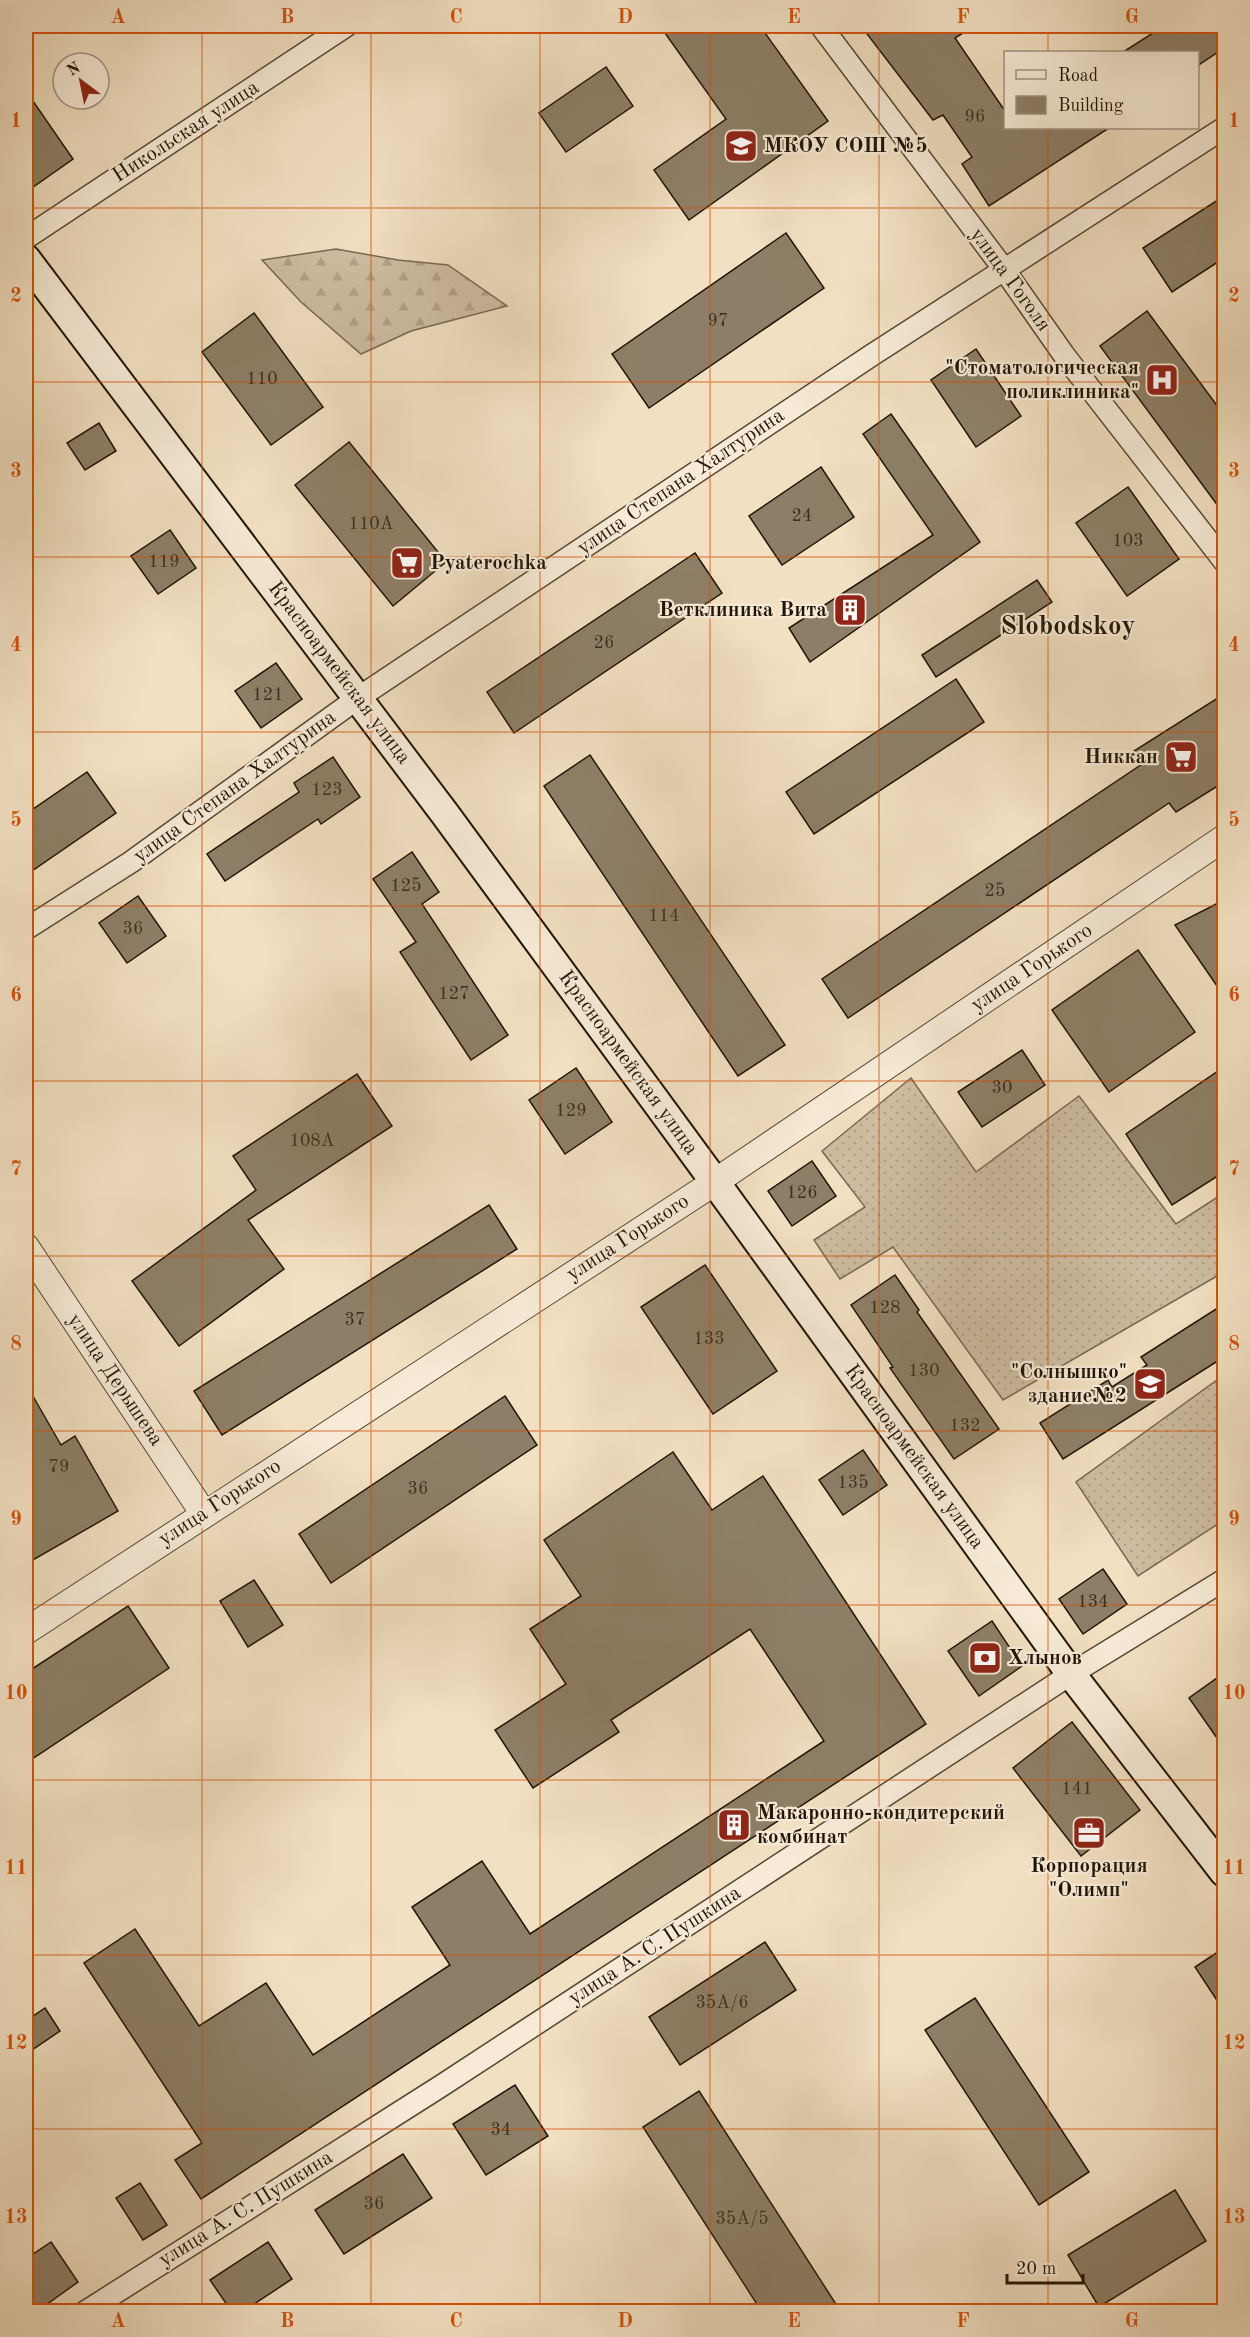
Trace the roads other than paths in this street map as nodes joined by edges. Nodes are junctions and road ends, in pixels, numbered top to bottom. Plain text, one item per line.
1 (346, 26) edge
2 (820, 26) edge
3 (1224, 128) edge
4 (26, 237) edge
5 (26, 259) edge
6 (1003, 268) junction
7 (1224, 561) edge
8 (358, 698) junction
9 (1224, 838) edge
10 (26, 929) edge
11 (715, 1182) junction
12 (26, 1247) edge
13 (204, 1514) junction
14 (1224, 1580) edge
15 (26, 1631) edge
16 (1071, 1674) junction
17 (1224, 1872) edge
18 (85, 2312) edge

1 - 4 street, Никольская улица
2 - 6 street, улица Гоголя
3 - 6 street, улица Степана Халтурина
5 - 8 main road, Красноармейская улица
6 - 7 street, улица Гоголя
6 - 8 street, улица Степана Халтурина
8 - 10 street, улица Степана Халтурина
8 - 11 main road, Красноармейская улица
9 - 11 street, улица Горького
11 - 13 street, улица Горького
11 - 16 main road, Красноармейская улица
12 - 13 street, улица Дерышева
13 - 15 street, улица Горького
14 - 16 street, улица А. С. Пушкина
16 - 17 main road, Красноармейская улица
16 - 18 street, улица А. С. Пушкина

